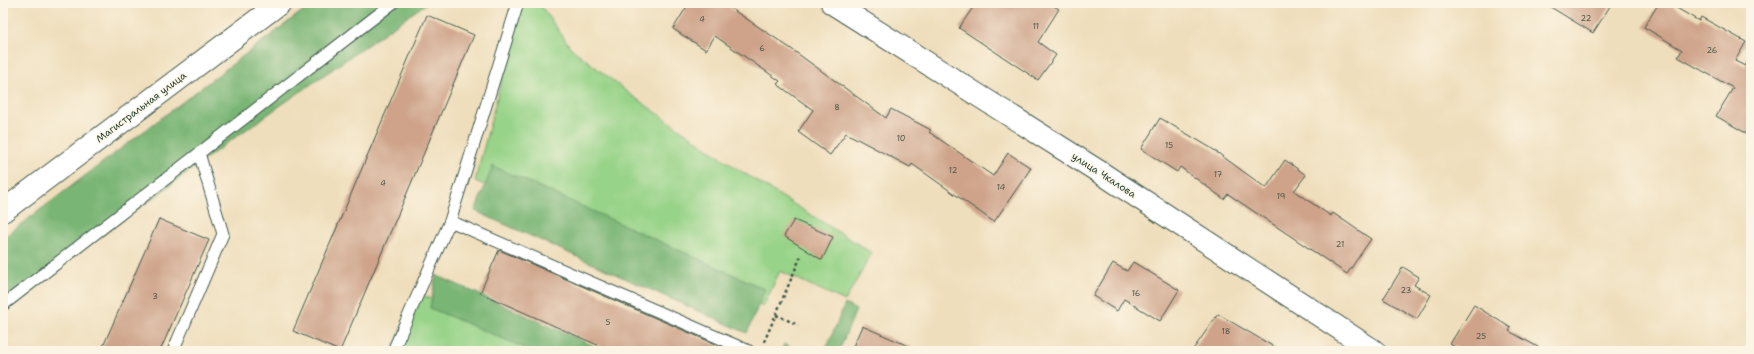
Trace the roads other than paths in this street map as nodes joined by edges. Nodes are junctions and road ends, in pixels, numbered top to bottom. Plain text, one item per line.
1 (280, 3) edge
2 (393, 3) edge
3 (518, 3) edge
4 (832, 3) edge
5 (199, 153) junction
6 (3, 211) edge
7 (450, 222) junction
8 (3, 305) edge
9 (173, 351) edge
10 (393, 351) edge
11 (749, 351) edge
12 (1374, 351) edge

1 - 6 street, Магистральная улица
2 - 5 lane
3 - 7 lane
4 - 12 street, улица Чкалова
5 - 8 lane
5 - 9 lane
7 - 10 lane
7 - 11 lane

